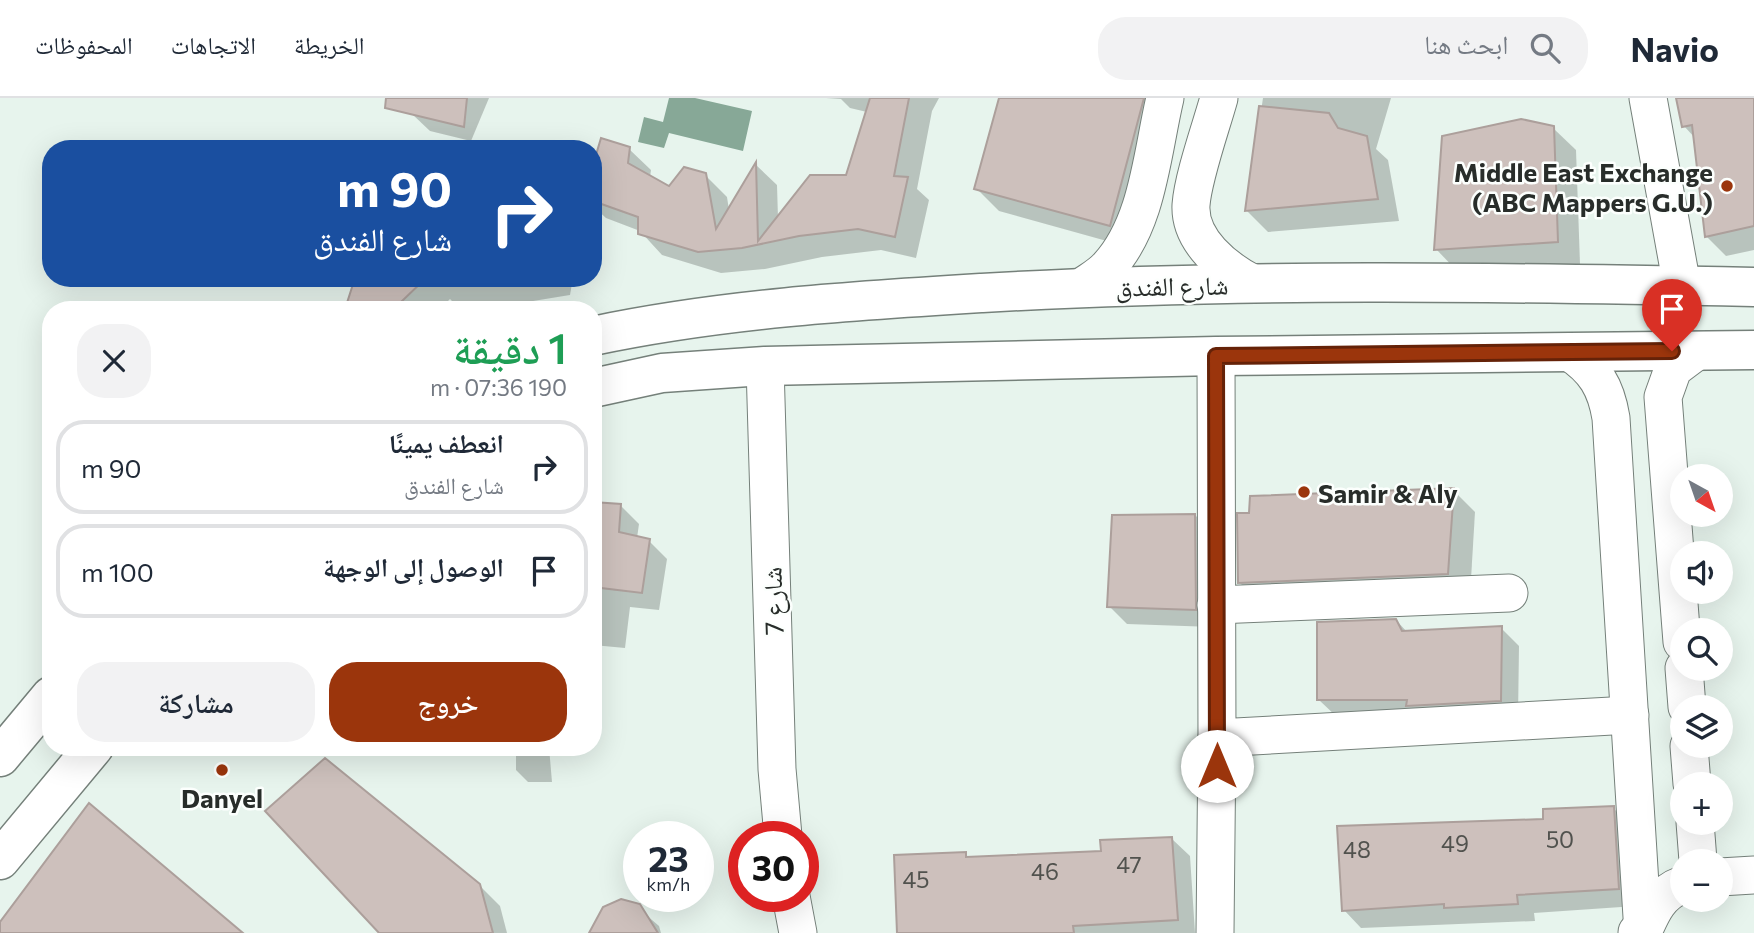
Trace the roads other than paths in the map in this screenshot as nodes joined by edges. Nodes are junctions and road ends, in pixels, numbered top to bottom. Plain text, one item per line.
1 (1164, 98) edge
2 (1219, 98) edge
3 (1648, 98) edge
4 (1252, 283) junction
5 (1682, 286) junction
6 (1754, 287) edge
7 (1082, 288) junction
8 (602, 335) edge
9 (1754, 350) edge
10 (1697, 351) junction
11 (1569, 352) junction
12 (1216, 356) junction
13 (765, 366) junction
14 (602, 386) edge
15 (1509, 593) dead end
16 (1216, 605) junction
17 (1680, 618) edge
18 (42, 707) edge
19 (1630, 715) junction
20 (1217, 738) junction
21 (87, 756) edge
22 (0, 757) edge
23 (782, 821) edge
24 (0, 860) edge
25 (1754, 875) edge
26 (1733, 876) edge
27 (1670, 891) edge
28 (794, 912) edge
29 (798, 933) edge
30 (1214, 933) edge
31 (1636, 933) edge

1 - 7 street
2 - 4 street
3 - 5 street
4 - 5 street, شارع الفندق
4 - 7 street, شارع الفندق
5 - 6 street, شارع الفندق
7 - 8 street, شارع الفندق
9 - 10 street
10 - 11 street
10 - 17 street
11 - 12 street
11 - 19 street
12 - 13 street
12 - 16 street
13 - 14 street
13 - 23 street, شارع 7
15 - 16 street
16 - 20 street
18 - 22 street
19 - 20 street
19 - 31 street
20 - 30 street
21 - 24 street
25 - 26 street
27 - 31 street
28 - 29 street

